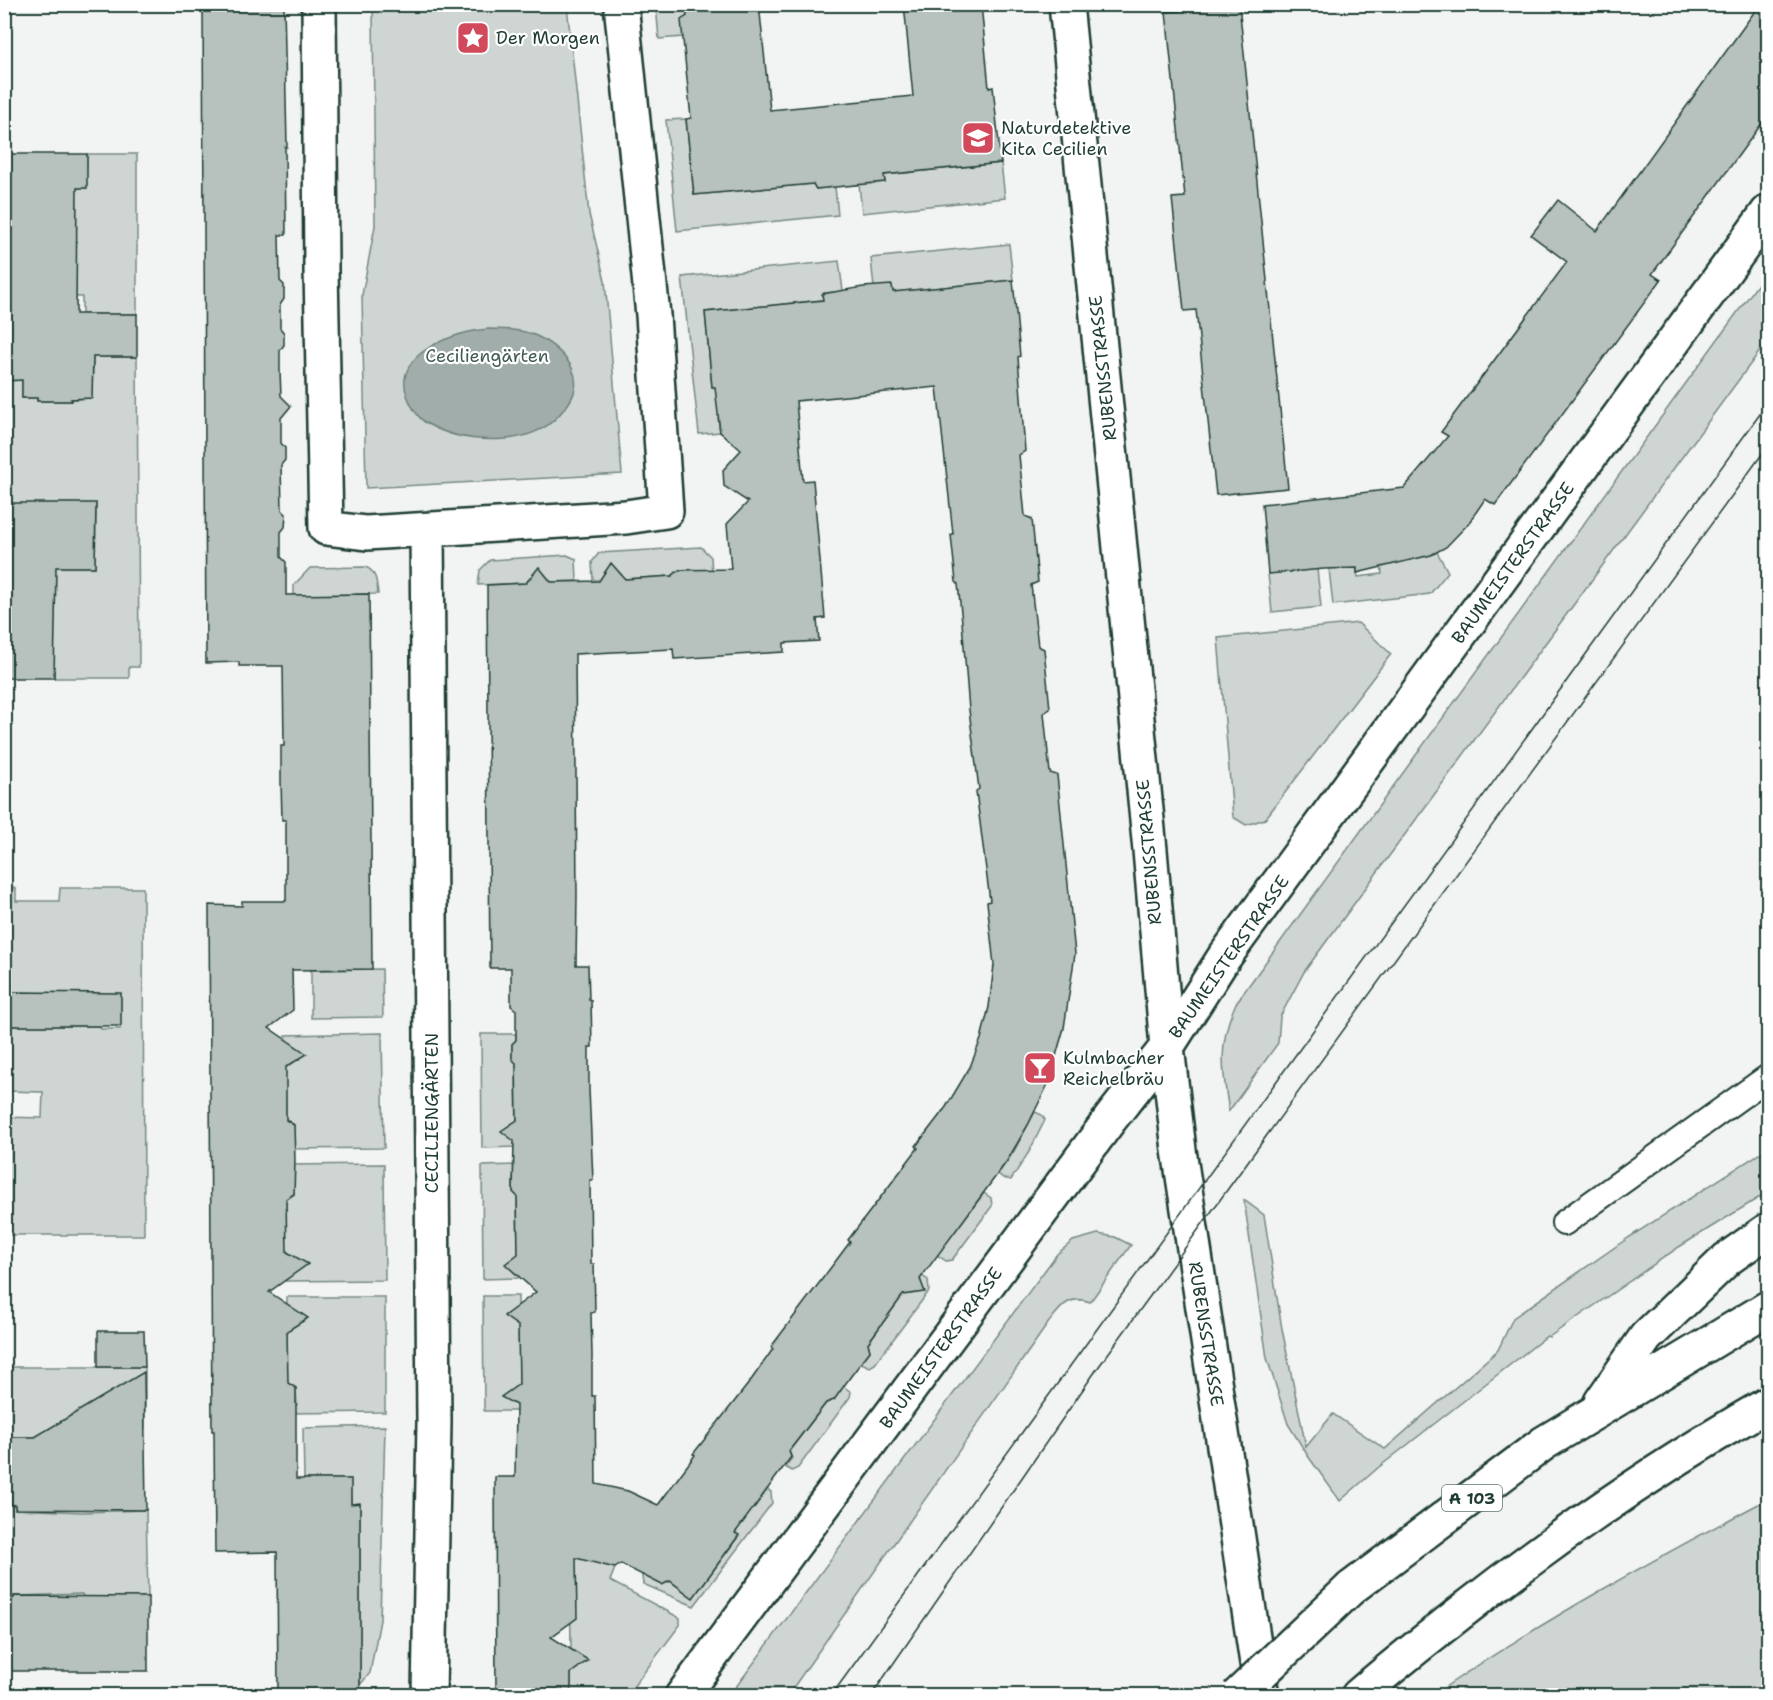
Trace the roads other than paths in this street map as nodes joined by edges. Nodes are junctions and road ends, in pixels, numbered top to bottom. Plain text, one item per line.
1 (319, 4) edge
2 (621, 4) edge
3 (1066, 4) edge
4 (1768, 212) edge
5 (427, 530) junction
6 (1167, 1047) junction
7 (1768, 1077) edge
8 (1564, 1222) dead end
9 (1768, 1230) edge
10 (1768, 1308) edge
11 (1768, 1404) edge
12 (1594, 1411) junction
13 (1361, 1693) edge
14 (429, 1695) edge
15 (682, 1695) edge
16 (1237, 1695) edge
17 (1262, 1695) edge

1 - 5 main road
2 - 5 main road
3 - 6 main road, RUBENSSTRASSE
4 - 6 main road, BAUMEISTERSTRASSE
5 - 14 main road, CECILIENGÄRTEN
6 - 15 main road, BAUMEISTERSTRASSE
6 - 17 main road, RUBENSSTRASSE
7 - 8 lane
9 - 12 main road
10 - 12 main road, A 103
11 - 13 main road
12 - 16 main road, A 103, bridge

